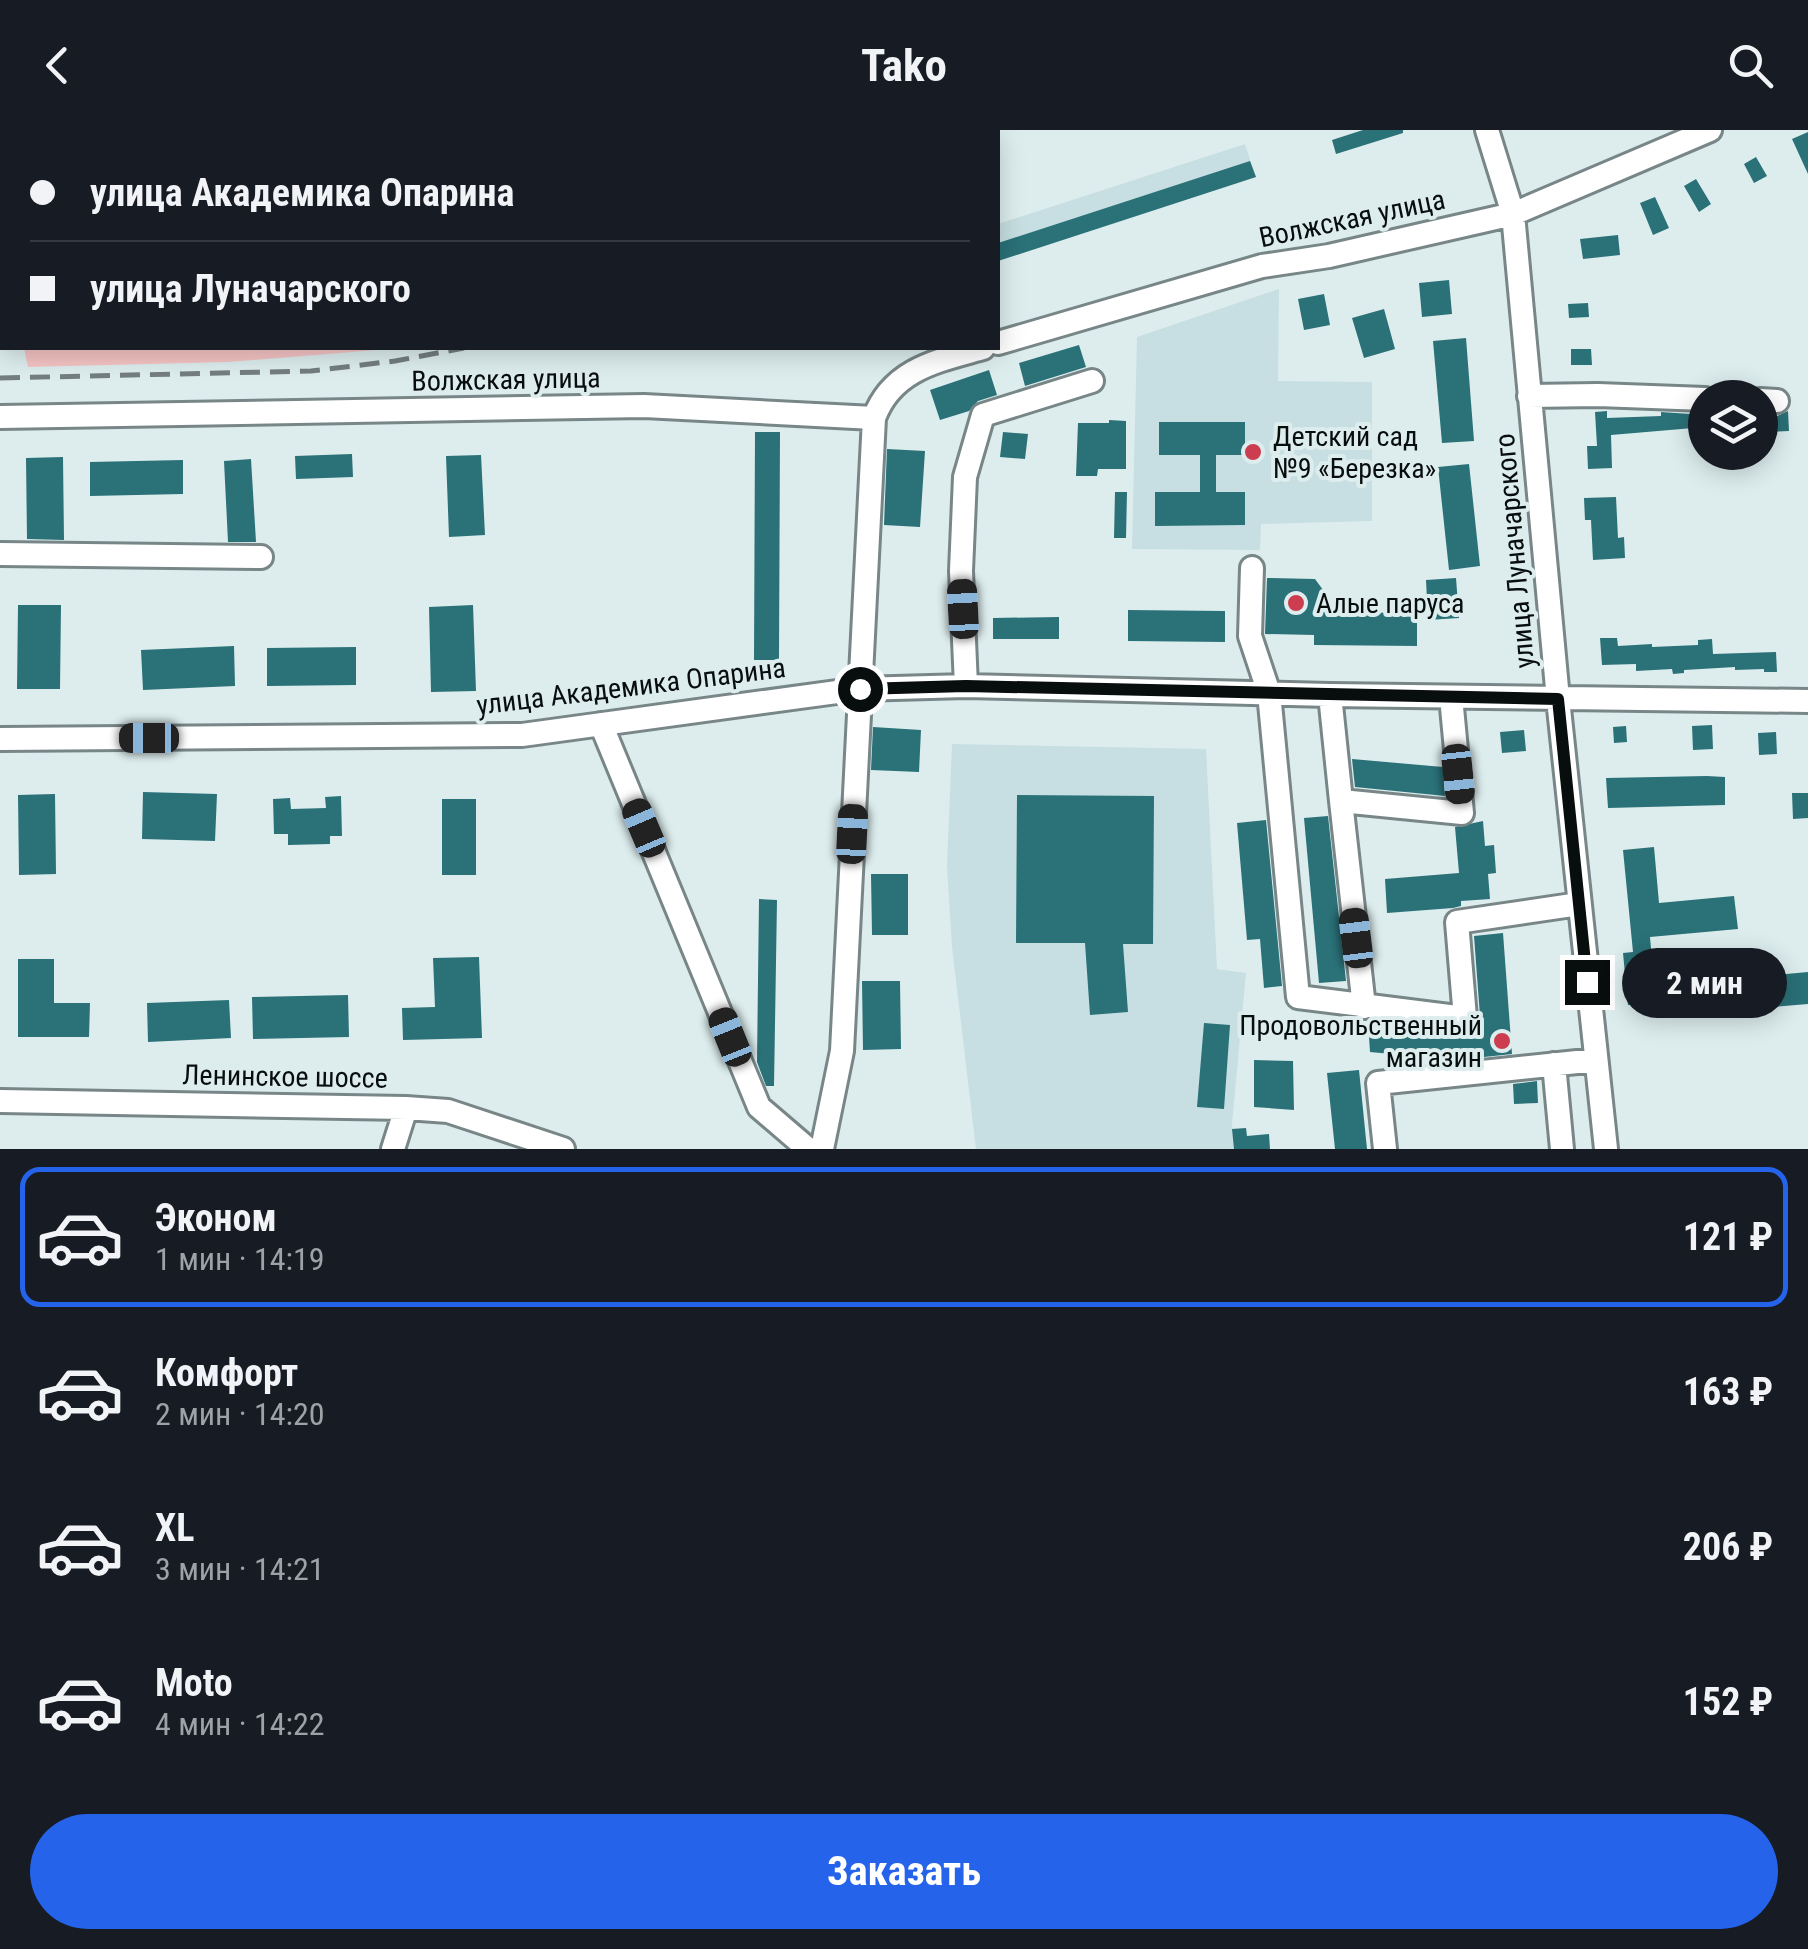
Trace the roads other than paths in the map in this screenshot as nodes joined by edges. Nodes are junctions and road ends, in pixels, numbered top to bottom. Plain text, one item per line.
1 (1488, 130) edge
2 (1710, 130) edge
3 (1513, 214) junction
4 (1000, 342) edge
5 (977, 350) edge
6 (1092, 381) dead end
7 (1529, 396) junction
8 (1688, 398) edge
9 (0, 417) edge
10 (874, 418) junction
11 (0, 554) edge
12 (262, 557) dead end
13 (1252, 568) dead end
14 (966, 686) junction
15 (860, 689) junction
16 (1268, 693) junction
17 (1330, 695) junction
18 (1450, 697) junction
19 (1558, 699) junction
20 (1808, 701) edge
21 (601, 724) junction
22 (0, 739) edge
23 (1341, 801) junction
24 (1578, 904) junction
25 (1364, 1006) junction
26 (1596, 1060) junction
27 (1554, 1064) junction
28 (0, 1100) edge
29 (406, 1108) junction
30 (393, 1149) edge
31 (563, 1149) edge
32 (808, 1149) edge
33 (822, 1149) edge
34 (1385, 1149) edge
35 (1562, 1149) edge
36 (1606, 1149) edge

1 - 3 street, улица Луначарского
2 - 3 street, Волжская улица
3 - 4 street, Волжская улица
3 - 7 street, улица Луначарского
5 - 10 street
6 - 14 street
7 - 8 street
7 - 19 street, улица Луначарского
9 - 10 street, Волжская улица
10 - 15 street
11 - 12 street
13 - 16 street
14 - 15 street, улица Академика Опарина
14 - 16 street, улица Академика Опарина
15 - 21 street, улица Академика Опарина
15 - 33 street
16 - 17 street, улица Академика Опарина
16 - 25 street
17 - 18 street, улица Академика Опарина
17 - 23 street
18 - 19 street, улица Академика Опарина
18 - 23 street
19 - 20 street, улица Академика Опарина
19 - 24 street, улица Луначарского
21 - 22 street, улица Академика Опарина
21 - 32 street
23 - 25 street
24 - 25 street
24 - 26 street, улица Луначарского
26 - 27 street
26 - 36 street, улица Луначарского
27 - 34 street
27 - 35 street
28 - 29 street, Ленинское шоссе
29 - 30 street
29 - 31 street, Ленинское шоссе

